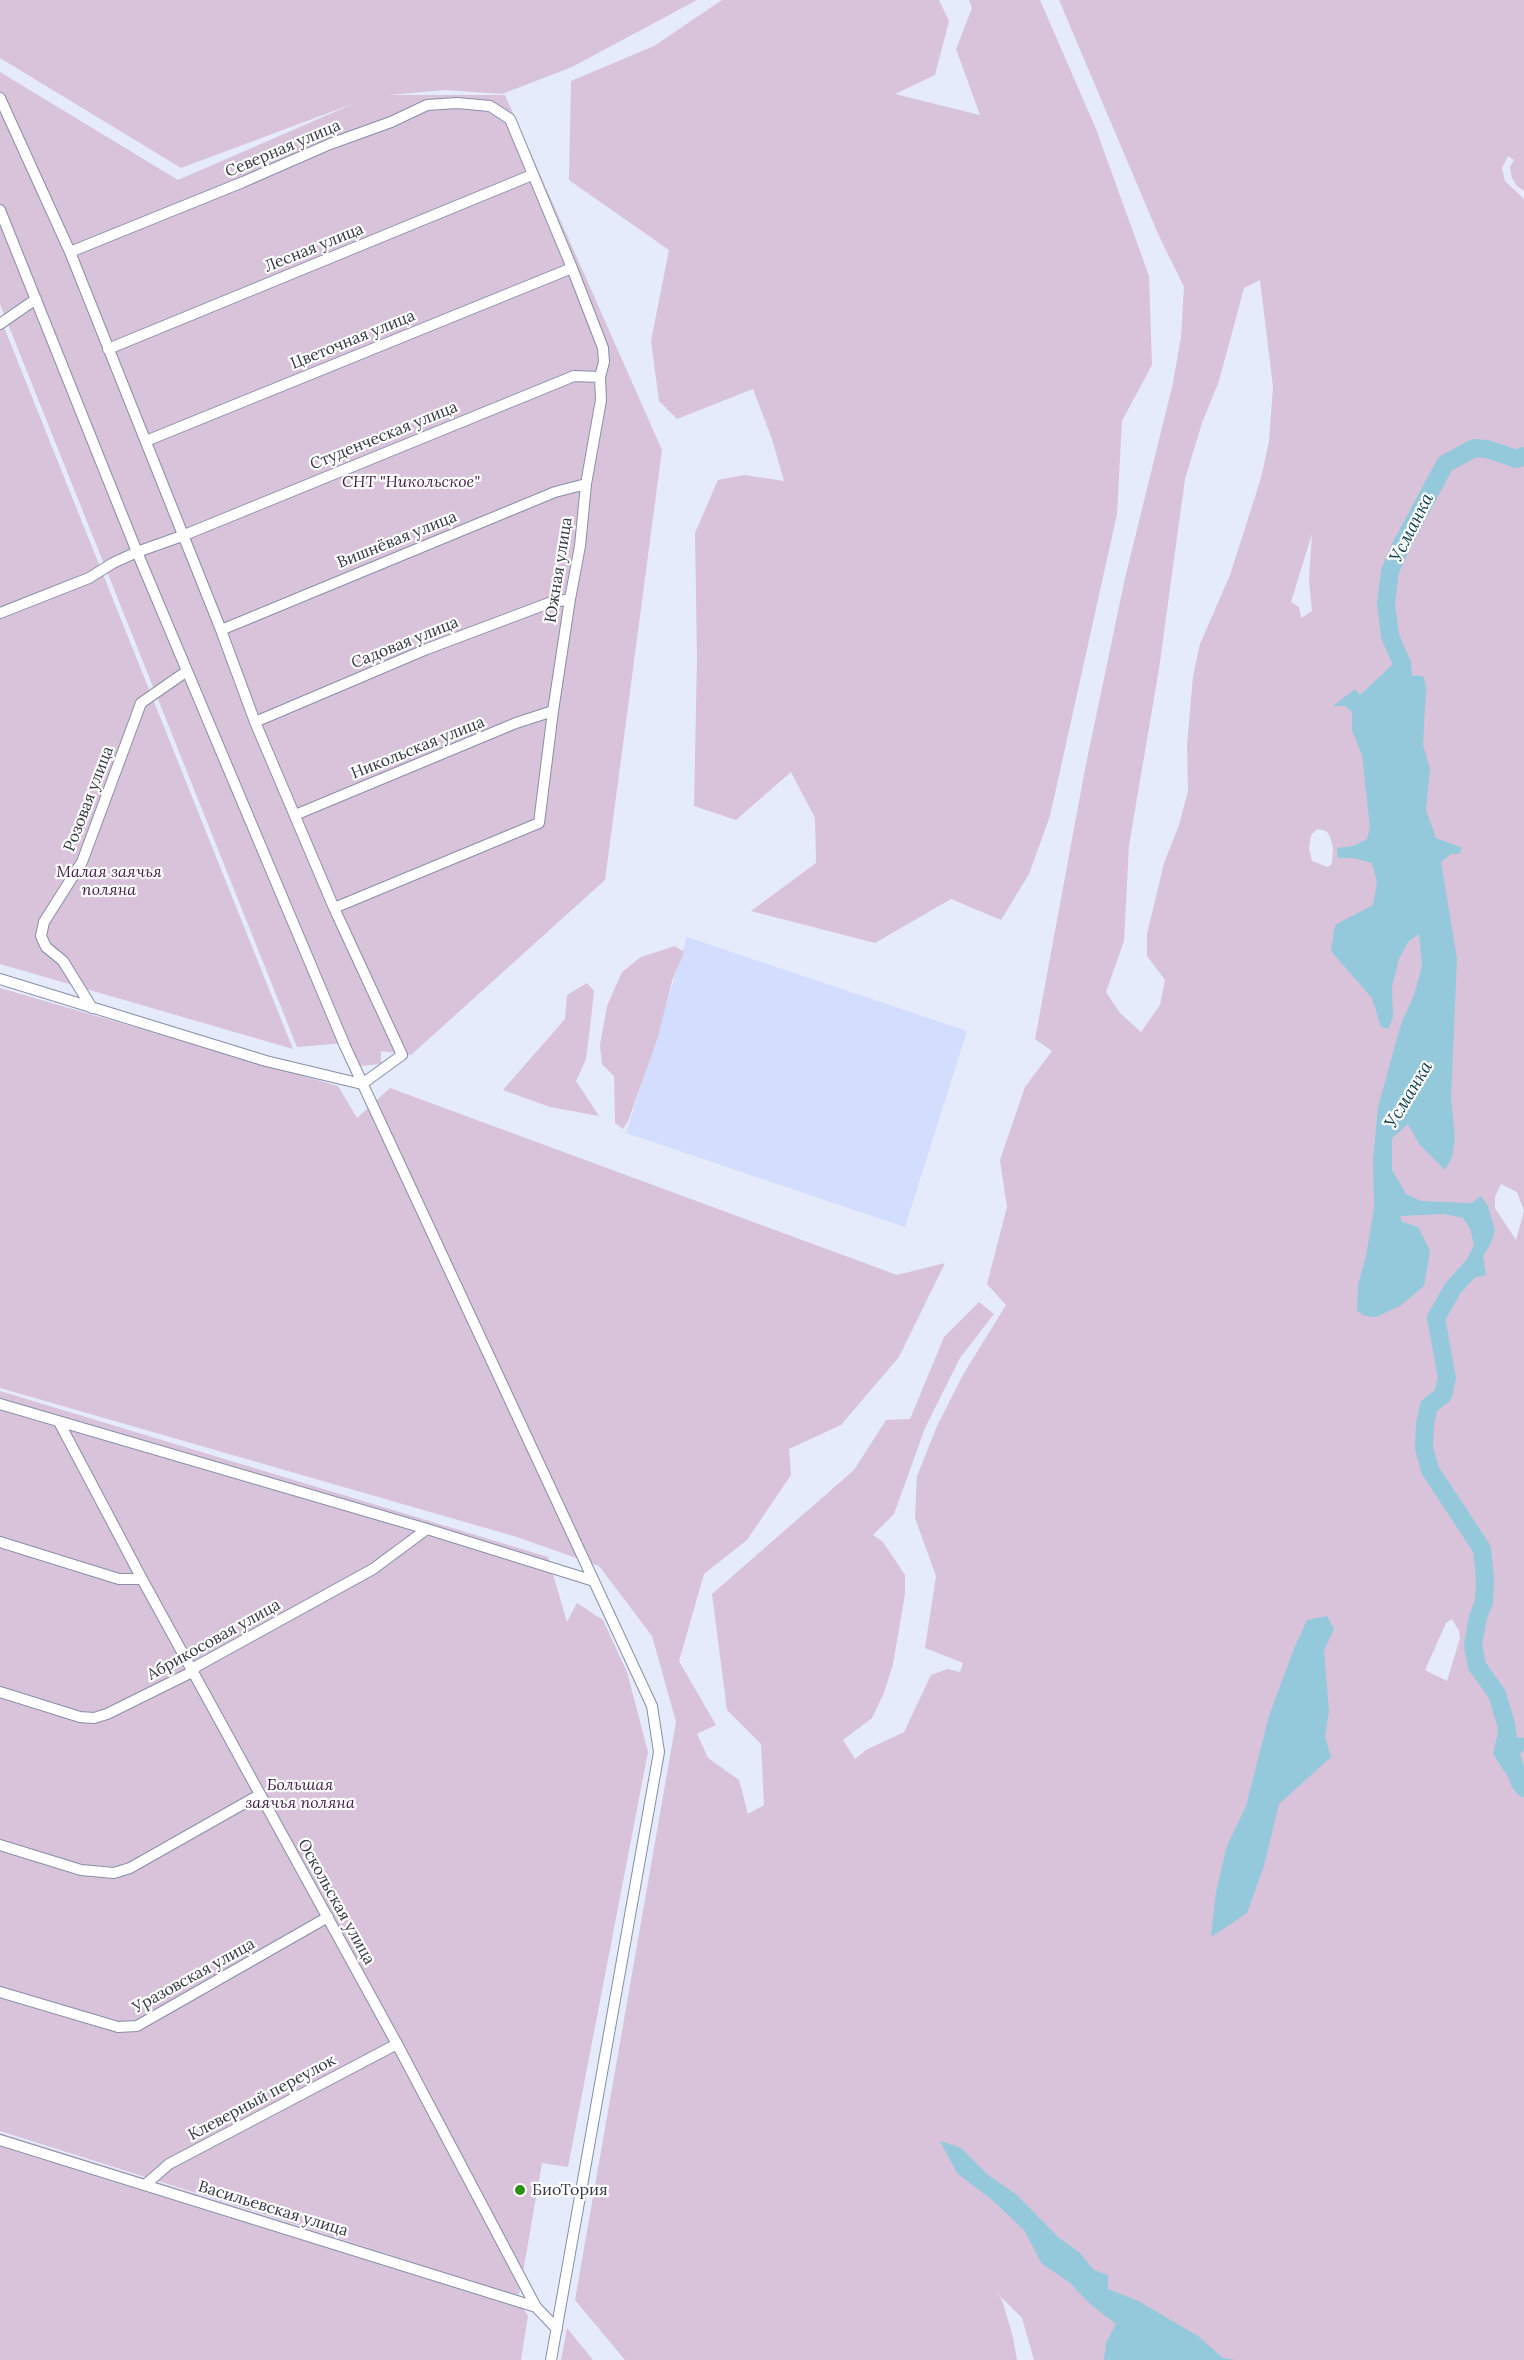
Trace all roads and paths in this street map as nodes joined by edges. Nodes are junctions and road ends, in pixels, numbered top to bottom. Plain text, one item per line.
1 (0, 98) edge
2 (510, 119) joint
3 (532, 175) junction
4 (0, 210) edge
5 (70, 252) junction
6 (572, 268) junction
7 (36, 298) junction
8 (0, 324) edge
9 (108, 349) junction
10 (600, 377) junction
11 (146, 441) junction
12 (586, 484) junction
13 (182, 536) junction
14 (137, 552) junction
15 (570, 599) junction
16 (0, 613) edge
17 (221, 630) junction
18 (187, 671) junction
19 (553, 711) junction
20 (255, 722) junction
21 (295, 814) junction
22 (334, 908) junction
23 (0, 979) edge
24 (92, 1008) junction
25 (362, 1084) junction
26 (0, 1404) edge
27 (60, 1422) junction
28 (427, 1529) junction
29 (0, 1542) edge
30 (142, 1579) junction
31 (594, 1581) junction
32 (192, 1672) junction
33 (0, 1692) edge
34 (259, 1795) junction
35 (0, 1845) edge
36 (327, 1917) junction
37 (0, 1992) edge
38 (397, 2044) junction
39 (0, 2140) edge
40 (145, 2185) junction
41 (536, 2307) junction
42 (557, 2329) junction
43 (551, 2360) edge

1 - 5 street
2 - 3 street, Южная улица
2 - 5 street, Северная улица
3 - 6 street, Южная улица
3 - 9 street, Лесная улица
4 - 7 street
5 - 9 street
6 - 10 street, Южная улица
6 - 11 street, Цветочная улица
7 - 8 street
7 - 14 street
9 - 11 street
10 - 12 street, Южная улица
10 - 13 street, Студенческая улица
11 - 13 street
12 - 15 street, Южная улица
12 - 17 street, Вишнёвая улица
13 - 14 street, Студенческая улица
13 - 17 street
14 - 16 street, Студенческая улица
14 - 18 street
15 - 19 street, Южная улица
15 - 20 street, Садовая улица
17 - 20 street
18 - 24 street, Розовая улица
18 - 25 street
19 - 21 street, Никольская улица
19 - 22 street, Южная улица
20 - 21 street
21 - 22 street
22 - 25 street
23 - 24 street
24 - 25 street
25 - 31 street
26 - 27 street
27 - 28 street
27 - 30 street, Оскольская улица
28 - 31 street
28 - 32 street, Абрикосовая улица
29 - 30 street
30 - 32 street, Оскольская улица
31 - 42 street
32 - 33 street, Абрикосовая улица
32 - 34 street, Оскольская улица
34 - 35 street
34 - 36 street, Оскольская улица
36 - 37 street, Уразовская улица
36 - 38 street, Оскольская улица
38 - 40 street, Клеверный переулок
38 - 41 street, Оскольская улица
39 - 40 street, Васильевская улица
40 - 41 street, Васильевская улица
41 - 42 street, Оскольская улица
42 - 43 street

